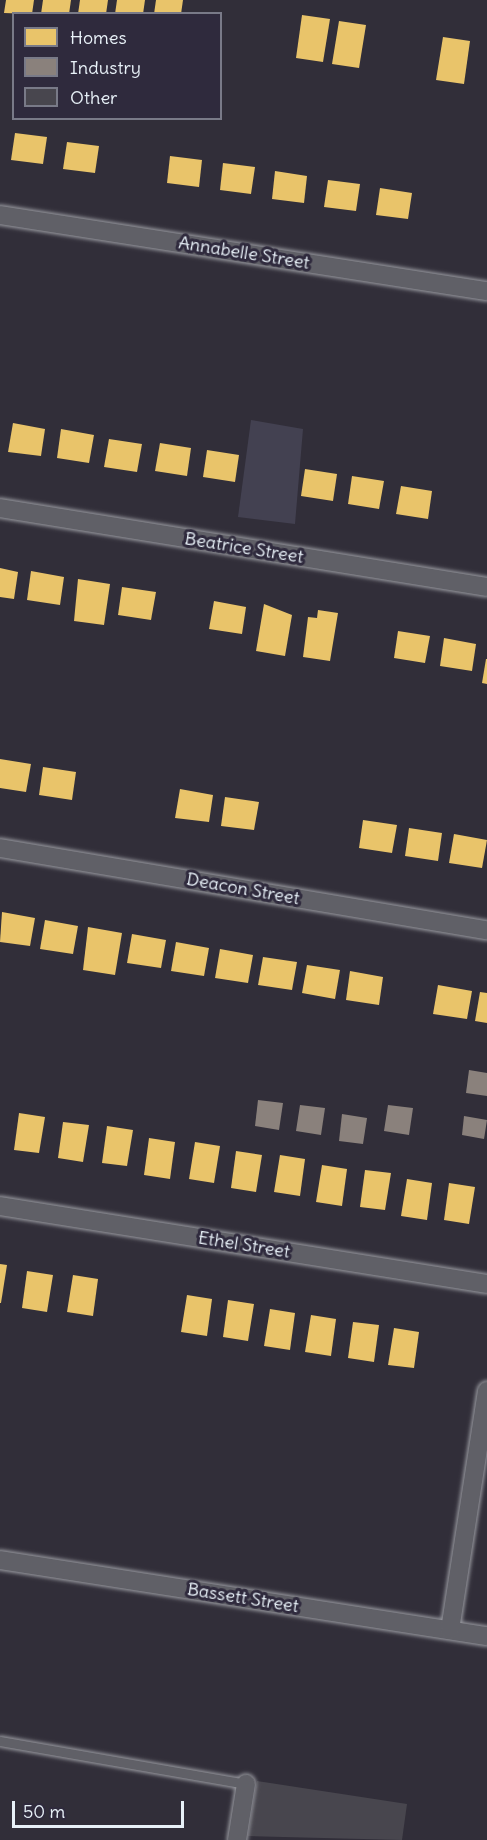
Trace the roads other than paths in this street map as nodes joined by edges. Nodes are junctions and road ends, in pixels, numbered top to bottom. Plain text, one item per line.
1 (0, 215) edge
2 (487, 291) edge
3 (0, 508) edge
4 (487, 587) edge
5 (0, 848) edge
6 (487, 930) edge
7 (0, 1206) edge
8 (487, 1284) edge
9 (487, 1391) edge
10 (0, 1560) edge
11 (450, 1630) junction
12 (487, 1636) edge
13 (0, 1741) edge
14 (246, 1784) joint
15 (237, 1840) edge

1 - 2 street, Annabelle Street
3 - 4 street, Beatrice Street
5 - 6 street, Deacon Street
7 - 8 street, Ethel Street
9 - 11 street
10 - 11 street, Bassett Street
11 - 12 street, Bassett Street
13 - 14 lane
14 - 15 street

